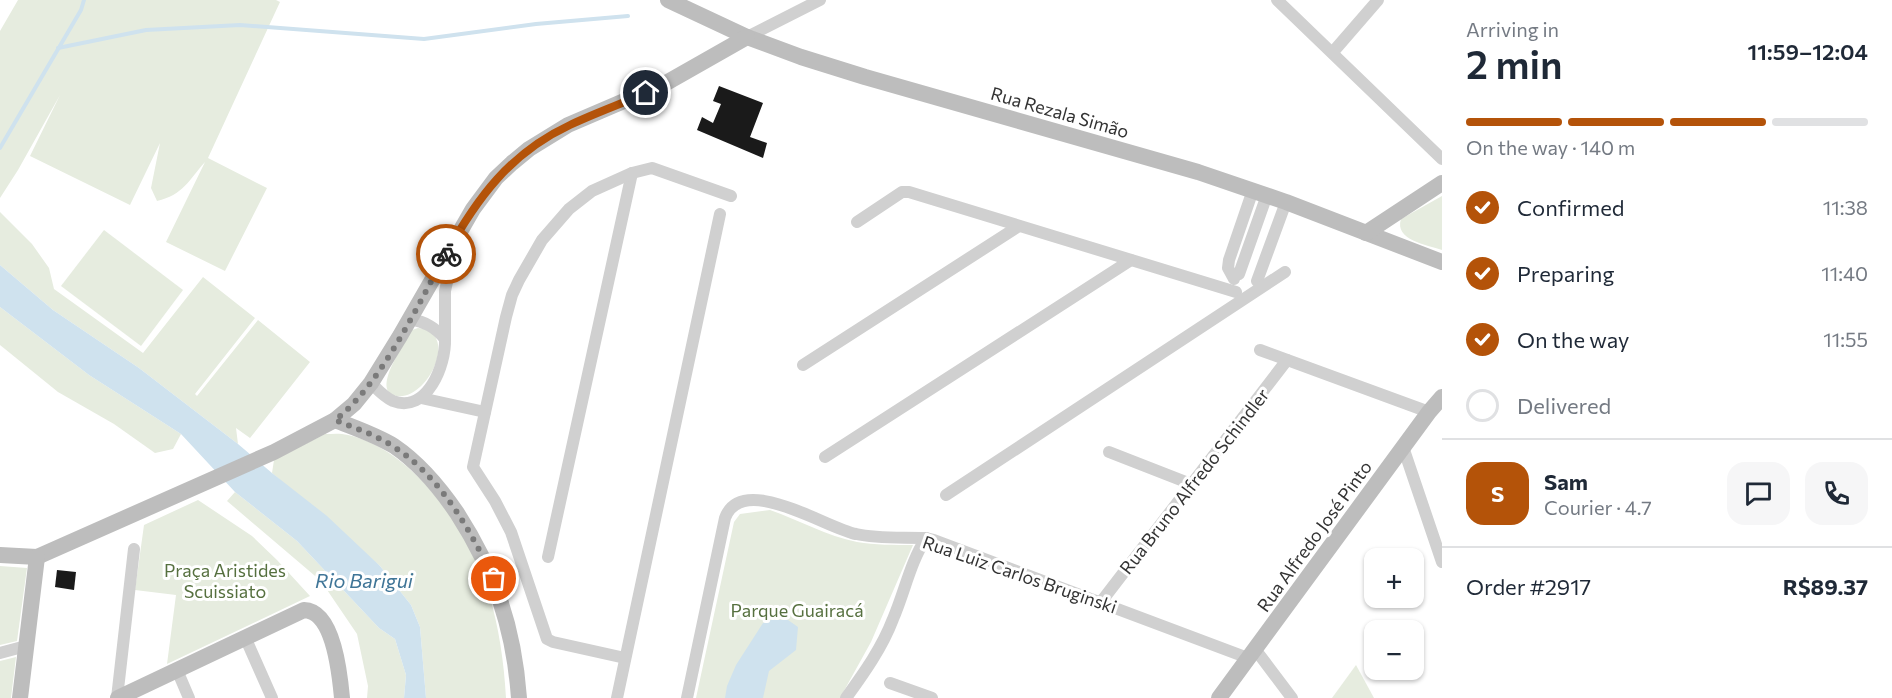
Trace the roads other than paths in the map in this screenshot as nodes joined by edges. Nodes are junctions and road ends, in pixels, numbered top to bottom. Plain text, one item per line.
1 (668, 0) edge
2 (820, 0) edge
3 (1277, 0) edge
4 (1378, 0) edge
5 (747, 37) junction
6 (1333, 52) junction
7 (1442, 159) edge
8 (632, 173) junction
9 (1442, 183) edge
10 (1260, 193) junction
11 (731, 196) dead end
12 (1286, 202) junction
13 (720, 214) dead end
14 (857, 222) dead end
15 (1019, 226) junction
16 (459, 230) junction
17 (1366, 233) junction
18 (1131, 260) junction
19 (1442, 262) edge
20 (1285, 272) dead end
21 (1236, 276) junction
22 (1257, 281) junction
23 (1236, 292) junction
24 (1252, 294) junction
25 (410, 319) junction
26 (445, 339) junction
27 (1260, 350) dead end
28 (1287, 360) junction
29 (803, 365) dead end
30 (371, 383) junction
31 (421, 398) junction
32 (1442, 398) edge
33 (485, 412) junction
34 (1429, 412) junction
35 (335, 420) junction
36 (1403, 447) junction
37 (1109, 452) dead end
38 (825, 457) dead end
39 (1191, 484) junction
40 (946, 495) dead end
41 (926, 538) junction
42 (134, 549) dead end
43 (0, 555) edge
44 (37, 557) junction
45 (548, 557) dead end
46 (1442, 562) edge
47 (1101, 602) junction
48 (245, 637) junction
49 (26, 646) junction
50 (0, 653) edge
51 (1251, 653) junction
52 (625, 658) junction
53 (177, 670) junction
54 (891, 683) dead end
55 (20, 698) edge
56 (118, 698) edge
57 (189, 698) edge
58 (272, 698) edge
59 (342, 698) edge
60 (519, 698) edge
61 (617, 698) edge
62 (687, 698) edge
63 (846, 698) edge
64 (932, 698) edge
65 (1219, 698) edge
66 (1292, 698) edge

1 - 5 main road, Rua Rezala Simão
2 - 5 street
3 - 6 street
4 - 6 street
5 - 10 main road, Rua Rezala Simão
5 - 16 main road
6 - 7 street
8 - 11 street
8 - 33 street
8 - 45 street
9 - 17 main road
10 - 12 main road, Rua Rezala Simão
10 - 21 street
12 - 17 main road, Rua Rezala Simão
12 - 22 street
13 - 52 street
14 - 15 street
15 - 18 street
15 - 29 street
16 - 25 main road
16 - 26 street
17 - 19 main road, Rua Rezala Simão
18 - 23 street
18 - 38 street
20 - 24 street
21 - 22 street
21 - 23 street
22 - 24 street
23 - 24 street
24 - 40 street
25 - 26 street
25 - 30 main road
26 - 31 street
27 - 28 street
28 - 34 street
28 - 39 street, Rua Bruno Alfredo Schindler
30 - 31 street
30 - 35 main road
31 - 33 street
32 - 34 main road, Rua Alfredo José Pinto
33 - 52 street
34 - 36 main road, Rua Alfredo José Pinto
35 - 44 main road
35 - 60 main road
36 - 46 street
36 - 51 main road, Rua Alfredo José Pinto
37 - 39 street
39 - 47 street, Rua Bruno Alfredo Schindler
41 - 47 street, Rua Luiz Carlos Bruginski
41 - 62 street, Rua Luiz Carlos Bruginski
41 - 63 street
42 - 56 street
43 - 44 main road
44 - 49 main road
47 - 51 street, Rua Luiz Carlos Bruginski
48 - 53 main road
48 - 58 street
48 - 59 main road
49 - 50 street
49 - 55 main road
51 - 65 main road, Rua Alfredo José Pinto
51 - 66 street
52 - 61 street
53 - 56 main road
53 - 57 street
54 - 64 street

